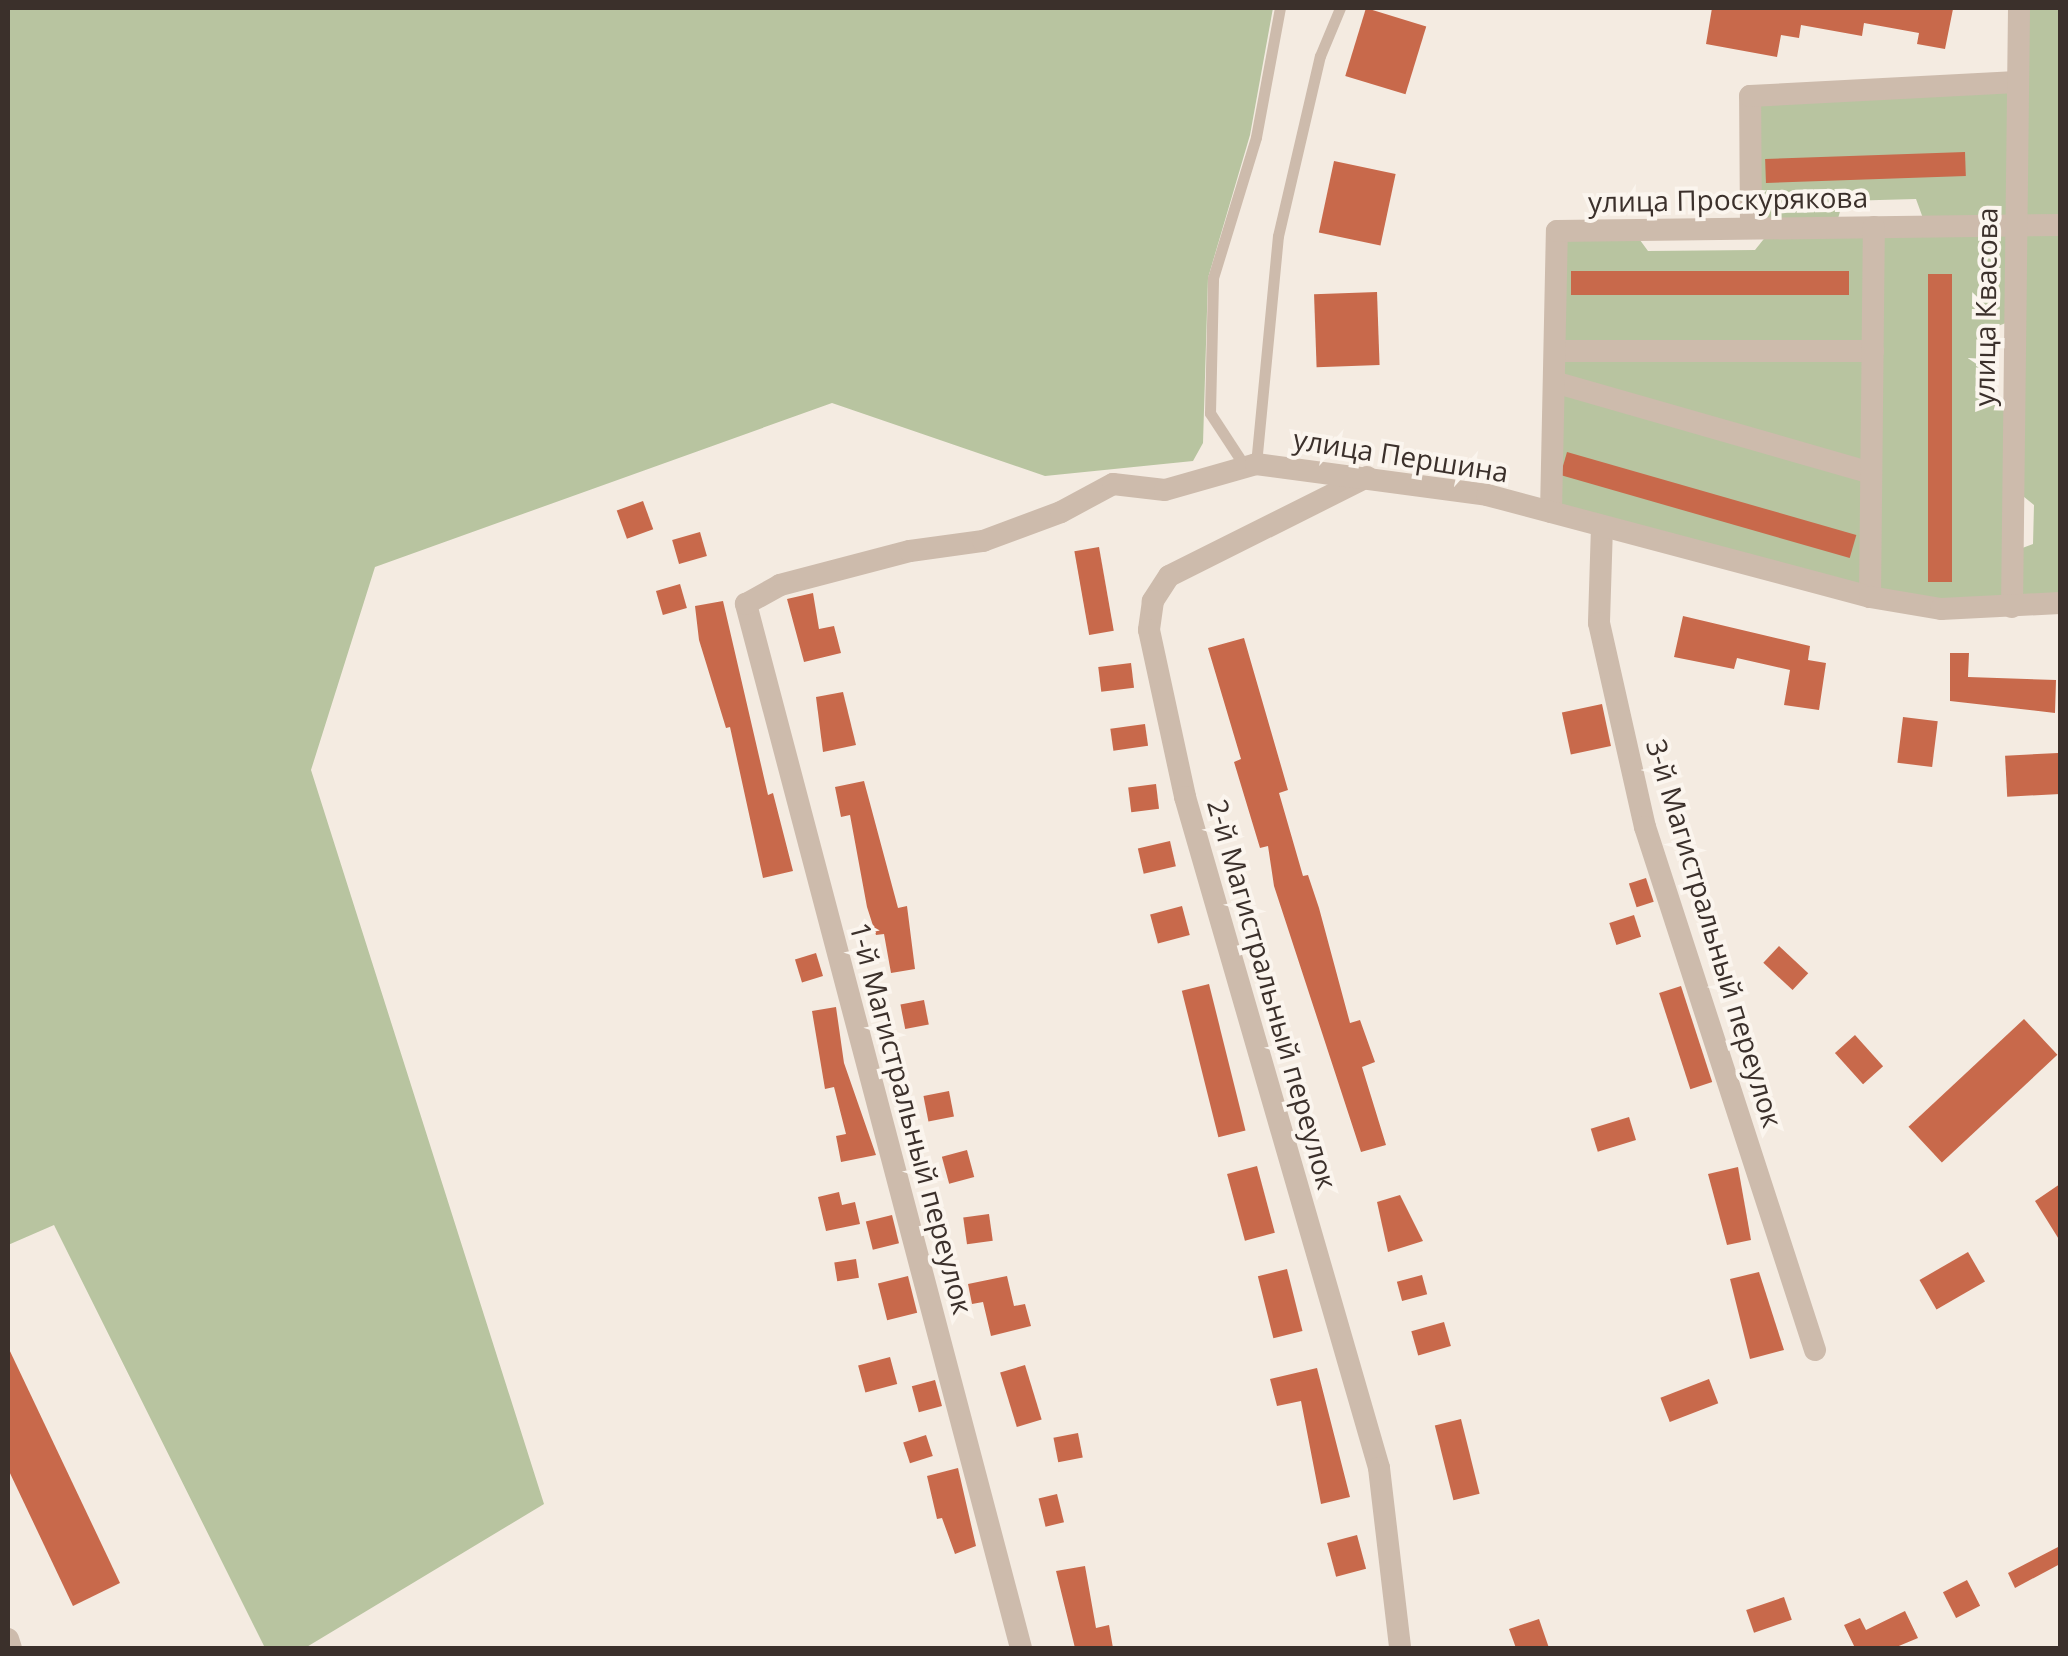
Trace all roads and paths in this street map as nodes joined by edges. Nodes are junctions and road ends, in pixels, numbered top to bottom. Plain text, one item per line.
1 (1280, 8) edge
2 (1340, 8) edge
3 (2019, 8) edge
4 (2016, 82) junction
5 (2016, 225) junction
6 (2060, 225) edge
7 (1874, 227) junction
8 (1752, 228) junction
9 (1554, 351) junction
10 (1873, 351) junction
11 (1554, 382) junction
12 (1250, 465) junction
13 (1871, 473) junction
14 (1368, 476) junction
15 (1552, 512) junction
16 (1602, 526) junction
17 (1870, 597) junction
18 (746, 604) joint
19 (2060, 604) edge
20 (2012, 607) junction
21 (1814, 1350) dead end
22 (8, 1639) edge
23 (11, 1648) edge
24 (1021, 1648) edge
25 (1400, 1648) edge

1 - 12 lane
2 - 12 lane
3 - 4 street, улица Квасова
4 - 5 street, улица Квасова
4 - 8 street
5 - 6 street, улица Проскурякова
5 - 7 street, улица Проскурякова
5 - 20 street, улица Квасова
7 - 8 street, улица Проскурякова
7 - 10 street
8 - 9 street, улица Проскурякова
9 - 10 street
9 - 11 street, улица Проскурякова
10 - 13 street
11 - 13 street
11 - 15 street, улица Проскурякова
12 - 14 street, улица Першина
12 - 18 street, улица Першина
13 - 17 street
14 - 15 street, улица Першина
14 - 25 street, 2-й Магистральный переулок
15 - 16 street, улица Першина
16 - 17 street, улица Першина
16 - 21 street, 3-й Магистральный переулок
17 - 20 street, улица Першина
18 - 24 street, 1-й Магистральный переулок
19 - 20 street, улица Першина
22 - 23 street

